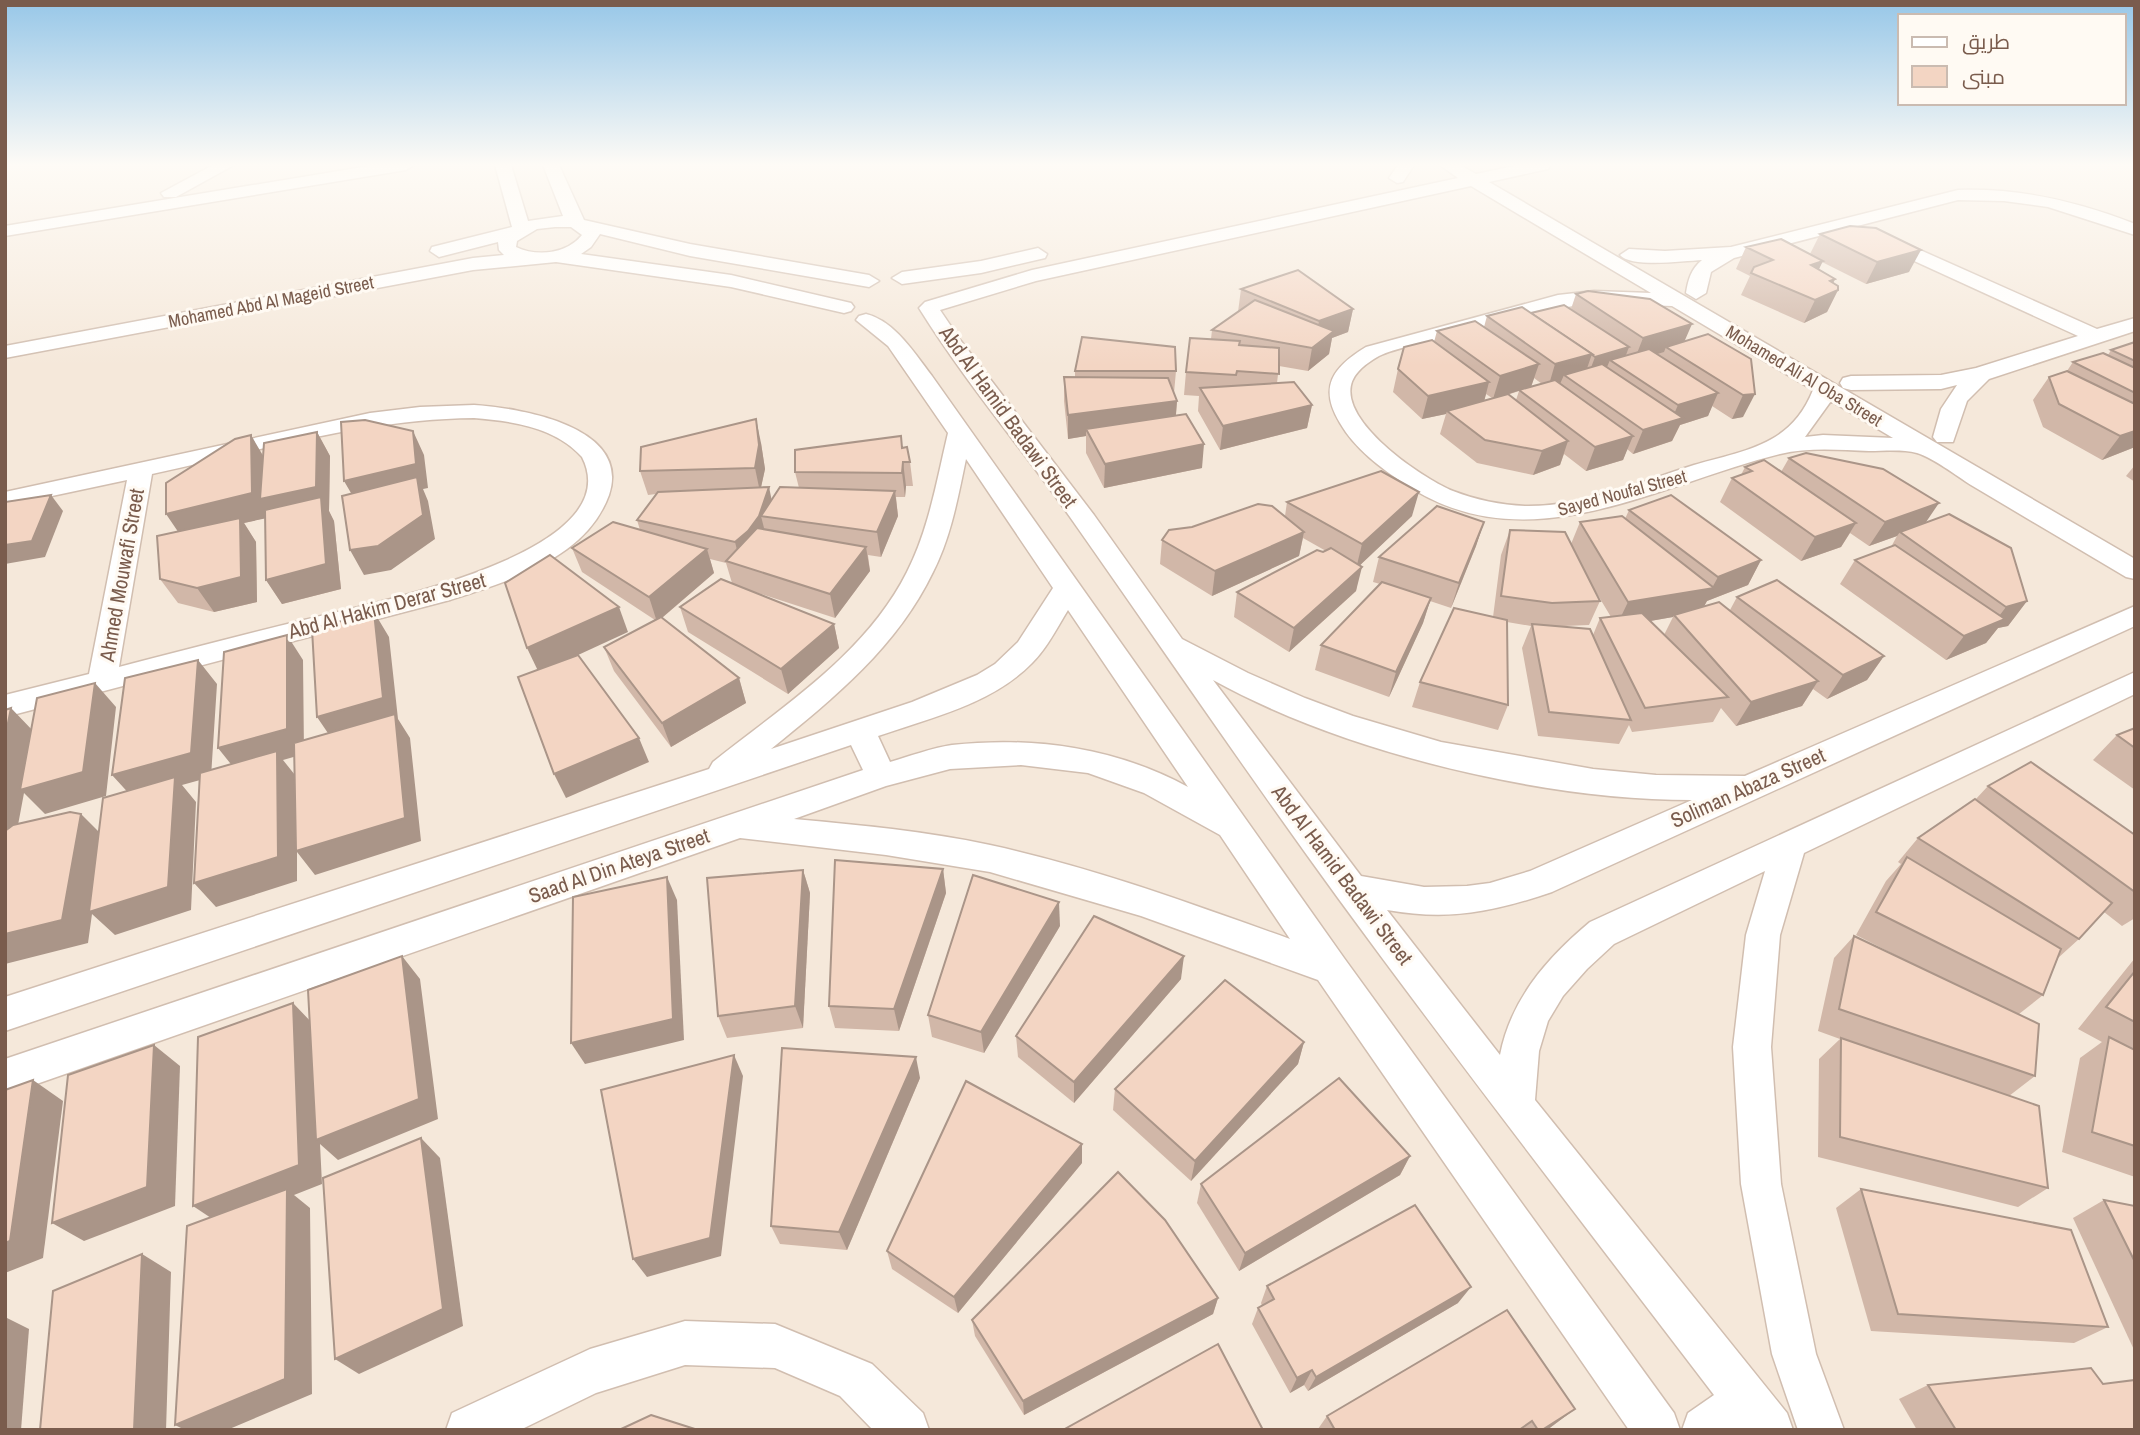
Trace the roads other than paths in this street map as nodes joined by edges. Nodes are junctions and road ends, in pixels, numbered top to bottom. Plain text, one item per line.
1 (515, 232) edge
2 (518, 232) edge
3 (587, 232) edge
4 (615, 232) edge
5 (1203, 232) edge
6 (1561, 232) edge
7 (1587, 232) edge
8 (1812, 232) edge
9 (1867, 232) edge
10 (1058, 250) dead end
11 (1731, 253) junction
12 (1629, 255) junction
13 (546, 257) junction
14 (1606, 259) junction
15 (902, 278) junction
16 (869, 281) junction
17 (1685, 296) junction
18 (1558, 301) junction
19 (152, 304) dead end
20 (855, 313) junction
21 (918, 313) junction
22 (2135, 324) edge
23 (2095, 336) junction
24 (5, 352) edge
25 (1981, 374) junction
26 (1851, 383) junction
27 (1825, 388) junction
28 (960, 433) junction
29 (1945, 437) junction
30 (1922, 446) junction
31 (1779, 447) junction
32 (141, 469) junction
33 (5, 499) edge
34 (2135, 548) edge
35 (2135, 571) edge
36 (1066, 589) junction
37 (2135, 615) edge
38 (1170, 643) junction
39 (102, 681) junction
40 (2135, 682) edge
41 (5, 706) edge
42 (860, 731) junction
43 (881, 776) junction
44 (710, 780) junction
45 (1751, 787) junction
46 (735, 826) junction
47 (1234, 828) junction
48 (1790, 845) junction
49 (1350, 888) junction
50 (1331, 969) junction
51 (5, 1014) edge
52 (5, 1077) edge
53 (1515, 1105) junction
54 (1758, 1415) edge
55 (469, 1430) edge
56 (906, 1430) edge
57 (1657, 1430) edge
58 (1704, 1430) edge
59 (1821, 1430) edge

1 - 19 street, Mohamed Abd Al Mageid Street
2 - 13 street
3 - 13 street
4 - 16 street
5 - 21 street
6 - 14 street, Mohamed Ali Al Oba Street
7 - 12 street, Mohamed Ali Al Oba Street
8 - 11 street
9 - 23 street
10 - 15 street
11 - 12 street
11 - 17 street
12 - 17 street, Mohamed Ali Al Oba Street
13 - 20 street
13 - 24 street, Mohamed Abd Al Mageid Street
14 - 17 street, Mohamed Ali Al Oba Street
14 - 18 street, Sayed Noufal Street
15 - 16 street
15 - 21 street, Abd Al Hamid Badawi Street
16 - 20 street
17 - 18 street, Sayed Noufal Street
17 - 26 street, Mohamed Ali Al Oba Street
17 - 27 street, Mohamed Ali Al Oba Street
18 - 31 street, Sayed Noufal Street
20 - 21 street
20 - 28 street
21 - 38 street, Abd Al Hamid Badawi Street
22 - 23 street
23 - 25 street
25 - 26 street
25 - 29 street
26 - 29 street, Mohamed Ali Al Oba Street
27 - 30 street, Mohamed Ali Al Oba Street
27 - 31 street, Sayed Noufal Street
28 - 36 street
28 - 44 street
29 - 34 street, Mohamed Ali Al Oba Street
30 - 31 street, Sayed Noufal Street
30 - 35 street, Mohamed Ali Al Oba Street
32 - 33 street, Abd Al Hakim Derar Street
32 - 39 street, Ahmed Mouwafi Street
32 - 39 street, Abd Al Hakim Derar Street
36 - 42 street
36 - 47 street
37 - 45 street, Soliman Abaza Street
38 - 45 street
38 - 49 street, Abd Al Hamid Badawi Street
39 - 41 street, Abd Al Hakim Derar Street
40 - 48 street
42 - 43 street
42 - 44 street
43 - 46 street, Saad Al Din Ateya Street
43 - 47 street, Saad Al Din Ateya Street
44 - 51 street
45 - 49 street, Soliman Abaza Street
46 - 50 street
46 - 52 street, Saad Al Din Ateya Street
47 - 50 street
48 - 53 street
48 - 59 street
49 - 53 street, Abd Al Hamid Badawi Street
50 - 57 street
53 - 54 street, Abd Al Hamid Badawi Street
54 - 58 street
55 - 56 street

